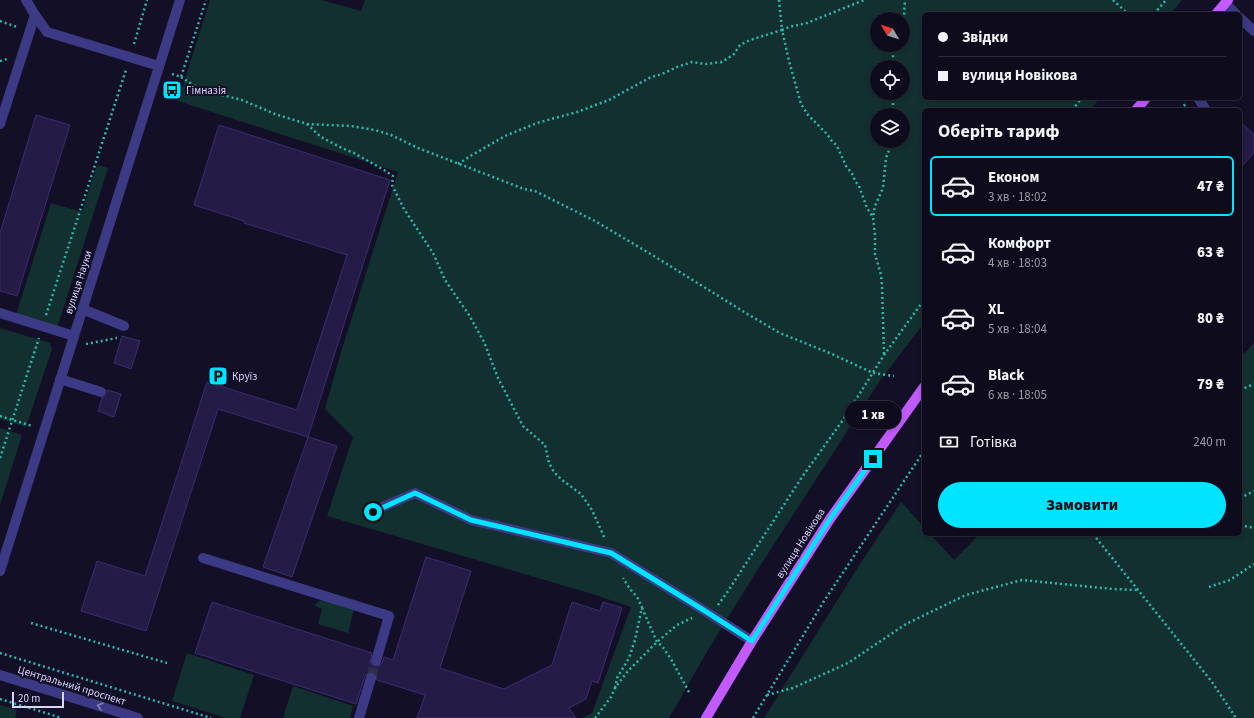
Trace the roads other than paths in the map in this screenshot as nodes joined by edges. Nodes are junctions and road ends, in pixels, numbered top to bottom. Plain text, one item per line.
1 (26, 0) edge
2 (180, 0) edge
3 (1226, 2) edge
4 (1218, 12) edge
5 (1234, 12) edge
6 (35, 15) junction
7 (1242, 20) edge
8 (1254, 31) edge
9 (159, 66) junction
10 (1144, 100) edge
11 (1138, 108) edge
12 (0, 124) edge
13 (82, 309) junction
14 (0, 314) edge
15 (123, 326) road end
16 (74, 336) junction
17 (60, 379) junction
18 (922, 390) edge
19 (101, 392) dead end
20 (373, 512) dead end
21 (203, 558) dead end
22 (1, 565) edge
23 (752, 641) junction
24 (376, 661) tunnel mouth
25 (0, 675) edge
26 (371, 678) tunnel mouth
27 (138, 718) edge
28 (359, 718) edge
29 (706, 718) edge

1 - 6 street
2 - 9 street, вулиця Науки
3 - 4 main road
3 - 5 street
6 - 9 street
6 - 12 street
7 - 8 street
9 - 13 street, вулиця Науки
10 - 11 main road
13 - 15 street
13 - 16 street, вулиця Науки
14 - 16 street
16 - 17 street, вулиця Науки
17 - 19 street
17 - 22 street, вулиця Науки
18 - 23 main road, вулиця Новікова
20 - 23 street
21 - 24 street
23 - 29 main road, вулиця Новікова
27 -> 25 street, Центральний проспект
26 - 28 street

